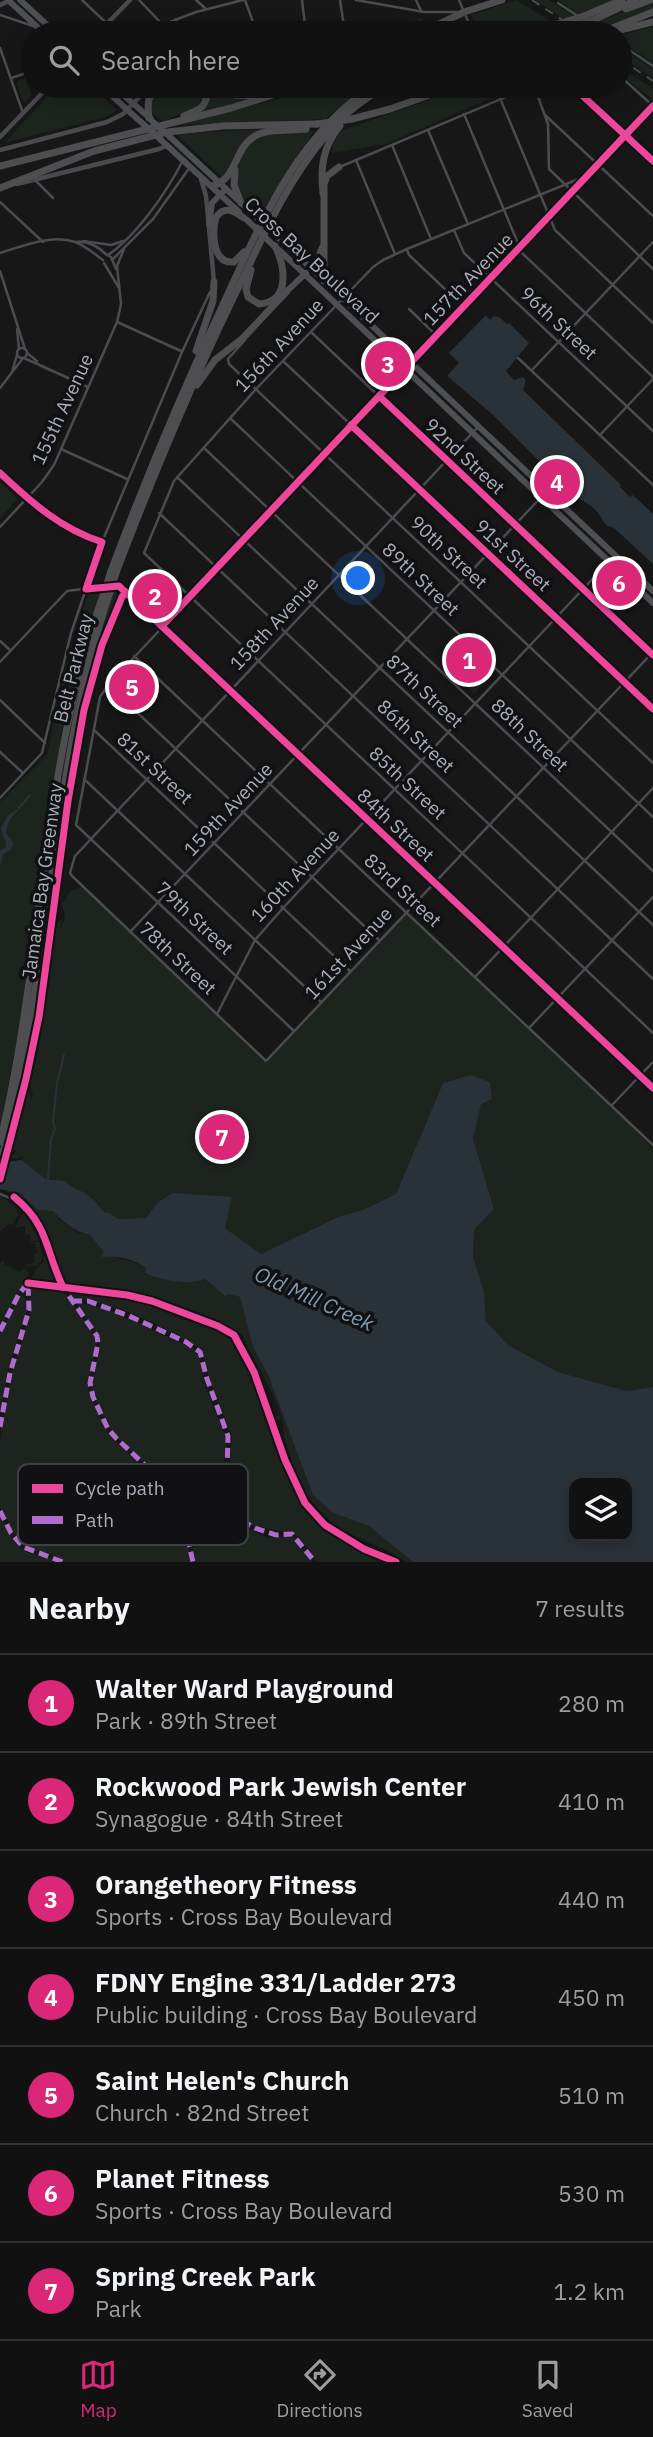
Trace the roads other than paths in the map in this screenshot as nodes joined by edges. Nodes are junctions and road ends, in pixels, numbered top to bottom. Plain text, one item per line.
1 (9, 0) edge
2 (20, 0) edge
3 (82, 0) edge
4 (130, 0) edge
5 (139, 0) edge
6 (196, 0) edge
7 (244, 0) edge
8 (302, 0) edge
9 (340, 0) edge
10 (356, 0) edge
11 (416, 0) edge
12 (459, 0) edge
13 (502, 0) edge
14 (554, 0) edge
15 (622, 0) edge
16 (636, 0) edge
17 (650, 0) edge
18 (374, 2) edge
19 (0, 5) edge
20 (205, 9) junction
21 (421, 11) junction
22 (464, 12) junction
23 (653, 12) edge
24 (0, 15) edge
25 (599, 18) junction
26 (176, 19) joint
27 (31, 21) edge
28 (43, 21) edge
29 (104, 21) edge
30 (110, 21) edge
31 (160, 21) edge
32 (171, 21) edge
33 (252, 21) edge
34 (305, 21) edge
35 (343, 21) edge
36 (446, 21) edge
37 (468, 21) edge
38 (568, 21) edge
39 (586, 21) edge
40 (590, 21) edge
41 (632, 21) edge
42 (21, 22) edge
43 (653, 22) edge
44 (632, 27) edge
45 (0, 48) edge
46 (632, 52) edge
47 (653, 66) edge
48 (21, 75) edge
49 (10, 79) junction
50 (632, 87) edge
51 (37, 98) edge
52 (114, 98) edge
53 (126, 98) edge
54 (139, 98) edge
55 (149, 98) edge
56 (206, 98) edge
57 (262, 98) edge
58 (272, 98) edge
59 (358, 98) edge
60 (368, 98) edge
61 (374, 98) edge
62 (421, 98) edge
63 (538, 98) edge
64 (585, 98) edge
65 (500, 99) joint
66 (133, 104) junction
67 (653, 106) edge
68 (231, 108) junction
69 (127, 110) junction
70 (23, 113) junction
71 (464, 114) junction
72 (545, 116) junction
73 (148, 121) junction
74 (162, 126) junction
75 (315, 126) junction
76 (428, 130) junction
77 (625, 135) junction
78 (0, 137) edge
79 (172, 139) junction
80 (164, 142) junction
81 (392, 145) junction
82 (0, 150) edge
83 (183, 160) junction
84 (356, 160) junction
85 (653, 161) edge
86 (236, 162) junction
87 (598, 164) junction
88 (322, 165) junction
89 (0, 166) edge
90 (190, 166) junction
91 (339, 167) junction
92 (199, 174) junction
93 (586, 176) junction
94 (36, 180) junction
95 (221, 183) junction
96 (562, 184) junction
97 (212, 186) junction
98 (2, 188) edge
99 (228, 190) junction
100 (571, 192) junction
101 (323, 193) junction
102 (220, 194) junction
103 (540, 194) junction
104 (54, 198) dead end
105 (0, 202) edge
106 (242, 203) junction
107 (504, 209) junction
108 (549, 216) junction
109 (653, 216) edge
110 (248, 217) junction
111 (268, 219) junction
112 (209, 224) junction
113 (468, 224) junction
114 (454, 230) junction
115 (323, 233) junction
116 (432, 239) junction
117 (83, 241) junction
118 (123, 241) junction
119 (43, 242) junction
120 (76, 242) junction
121 (653, 242) edge
122 (275, 246) junction
123 (520, 247) junction
124 (124, 249) junction
125 (407, 249) junction
126 (0, 253) edge
127 (396, 254) junction
128 (107, 255) junction
129 (640, 256) junction
130 (112, 260) junction
131 (104, 262) junction
132 (653, 269) edge
133 (0, 271) edge
134 (118, 271) junction
135 (308, 271) junction
136 (491, 278) junction
137 (324, 281) junction
138 (214, 282) junction
139 (613, 285) junction
140 (119, 288) junction
141 (287, 291) junction
142 (340, 301) junction
143 (464, 307) junction
144 (409, 309) dead end
145 (586, 314) junction
146 (117, 322) junction
147 (653, 323) edge
148 (18, 329) junction
149 (310, 332) junction
150 (367, 332) junction
151 (436, 335) junction
152 (559, 342) junction
153 (19, 349) junction
154 (26, 351) junction
155 (182, 352) junction
156 (17, 354) junction
157 (23, 358) junction
158 (518, 358) dead end
159 (283, 360) junction
160 (411, 362) junction
161 (39, 363) junction
162 (405, 368) junction
163 (532, 370) junction
164 (11, 376) junction
165 (653, 378) edge
166 (88, 387) junction
167 (0, 388) edge
168 (256, 389) junction
169 (379, 396) junction
170 (178, 402) junction
171 (627, 406) junction
172 (230, 418) junction
173 (178, 419) junction
174 (351, 425) junction
175 (480, 426) junction
176 (653, 431) edge
177 (472, 433) junction
178 (600, 435) junction
179 (204, 448) junction
180 (61, 449) junction
181 (325, 453) junction
182 (447, 461) junction
183 (0, 473) edge
184 (177, 477) junction
185 (127, 479) junction
186 (298, 482) junction
187 (653, 485) edge
188 (420, 489) junction
189 (547, 491) junction
190 (541, 498) junction
191 (27, 499) junction
192 (271, 511) junction
193 (159, 513) junction
194 (393, 518) junction
195 (515, 525) junction
196 (0, 527) edge
197 (244, 539) junction
198 (102, 542) junction
199 (366, 546) junction
200 (144, 553) joint
201 (488, 554) junction
202 (615, 555) junction
203 (609, 562) junction
204 (217, 568) junction
205 (114, 571) junction
206 (339, 575) junction
207 (461, 582) junction
208 (86, 589) junction
209 (583, 589) junction
210 (653, 591) edge
211 (190, 596) junction
212 (653, 603) edge
213 (312, 604) junction
214 (434, 611) junction
215 (556, 618) junction
216 (162, 626) junction
217 (285, 632) junction
218 (407, 639) junction
219 (0, 641) edge
220 (529, 646) junction
221 (11, 651) junction
222 (652, 653) edge
223 (134, 656) junction
224 (258, 661) junction
225 (0, 662) edge
226 (380, 668) junction
227 (502, 675) junction
228 (624, 682) junction
229 (108, 685) junction
230 (230, 690) junction
231 (354, 696) junction
232 (0, 699) edge
233 (475, 703) junction
234 (653, 709) edge
235 (597, 710) junction
236 (202, 720) junction
237 (326, 725) junction
238 (94, 730) junction
239 (449, 732) junction
240 (570, 739) junction
241 (45, 743) junction
242 (176, 748) junction
243 (0, 752) edge
244 (299, 754) junction
245 (421, 761) junction
246 (653, 763) edge
247 (544, 768) junction
248 (23, 773) junction
249 (83, 778) junction
250 (146, 779) junction
251 (271, 784) junction
252 (653, 788) edge
253 (395, 789) junction
254 (516, 796) junction
255 (0, 798) edge
256 (639, 804) junction
257 (117, 810) junction
258 (244, 813) junction
259 (653, 817) edge
260 (367, 819) junction
261 (76, 825) joint
262 (490, 825) junction
263 (612, 832) junction
264 (91, 838) junction
265 (215, 844) junction
266 (339, 848) junction
267 (463, 853) junction
268 (585, 860) junction
269 (653, 871) edge
270 (186, 874) junction
271 (71, 875) joint
272 (312, 877) junction
273 (435, 883) junction
274 (558, 889) junction
275 (653, 897) edge
276 (158, 902) junction
277 (283, 908) junction
278 (407, 912) junction
279 (639, 912) junction
280 (531, 918) junction
281 (653, 925) edge
282 (130, 932) junction
283 (255, 940) junction
284 (379, 940) junction
285 (612, 940) junction
286 (503, 947) junction
287 (586, 969) junction
288 (350, 971) junction
289 (235, 975) junction
290 (475, 977) junction
291 (653, 979) edge
292 (558, 999) junction
293 (321, 1002) junction
294 (217, 1014) junction
295 (529, 1028) junction
296 (294, 1031) junction
297 (653, 1033) edge
298 (266, 1061) joint
299 (653, 1062) edge
300 (640, 1075) junction
301 (653, 1088) edge
302 (612, 1105) junction
303 (3, 1139) edge
304 (653, 1145) edge
305 (0, 1164) edge
306 (0, 1194) edge
307 (19, 1208) dead end

1 - 19 street
1 - 27 main road
2 - 28 main road
3 - 29 street
4 - 30 street
5 - 31 street
6 - 20 street
7 - 20 street
7 - 33 street
8 - 34 street
9 - 35 street
10 - 18 street
11 - 21 street
12 - 22 street
13 - 22 highway
14 - 39 street, bridge
15 - 38 highway
16 - 25 highway
17 - 25 highway
18 - 21 street
20 - 26 street
21 - 22 street
22 - 36 highway
22 - 37 street
23 - 41 highway
24 - 42 street
25 - 40 highway
26 - 32 street
43 - 44 highway
45 - 49 street
46 - 47 street
48 - 49 street
49 - 70 street
50 - 67 street
51 - 70 street
52 - 69 main road, Cross Bay Boulevard
53 - 66 main road, Cross Bay Boulevard
54 - 66 street
55 - 73 highway
56 - 74 highway
57 - 68 highway
58 - 68 highway
59 - 111 highway, Belt Parkway
60 - 111 highway, Belt Parkway
61 - 88 highway
62 - 75 highway, bridge
63 - 72 street
64 - 77 street
65 - 71 street
65 - 103 street
66 - 69 street
66 - 73 main road, Cross Bay Boulevard
67 - 77 street, 157th Avenue
68 - 74 highway
69 - 73 main road, Cross Bay Boulevard
69 - 82 street
70 - 78 street
71 - 76 street
71 - 107 street
72 - 87 street
72 - 96 street
73 - 79 main road, Cross Bay Boulevard, bridge
73 - 80 main road, Cross Bay Boulevard, bridge
74 - 89 highway
75 - 86 highway
75 - 98 highway
76 - 81 street
76 - 113 street
77 - 85 street
77 - 87 street, 157th Avenue
79 - 80 street
79 - 95 main road, Cross Bay Boulevard
80 - 83 main road, Cross Bay Boulevard
80 - 94 street
81 - 84 street
81 - 116 street
83 - 90 main road, Cross Bay Boulevard
83 - 118 street
84 - 91 street
84 - 127 street
86 - 95 highway
86 - 106 highway
87 - 93 street, 157th Avenue
87 - 109 street
88 - 91 highway
88 - 101 highway
90 - 92 main road, Cross Bay Boulevard
90 - 124 street
91 - 101 highway
92 - 97 main road, Cross Bay Boulevard
92 - 112 street
93 - 96 street, 156th Avenue
93 - 100 street, 157th Avenue
94 - 98 street
94 - 104 street
95 - 97 highway
95 - 99 main road, Cross Bay Boulevard
96 - 100 street
96 - 103 street, 156th Avenue
97 - 102 main road, Cross Bay Boulevard
99 - 102 main road
99 - 106 main road, Cross Bay Boulevard
100 - 108 street, 157th Avenue
100 - 129 street
101 - 115 highway
102 - 110 main road, Cross Bay Boulevard
102 - 112 main road
103 - 107 street, 156th Avenue
103 - 108 street
105 - 119 street
106 - 110 main road, Cross Bay Boulevard
107 - 113 street, 156th Avenue
107 - 123 street
108 - 123 street, 157th Avenue
108 - 139 street
110 - 111 highway
110 - 122 main road, Cross Bay Boulevard, bridge
110 - 135 main road, Cross Bay Boulevard, bridge
111 - 122 highway
111 - 170 highway, Belt Parkway
111 - 173 highway, Belt Parkway
112 - 138 street
113 - 114 street, 156th Avenue
114 - 116 street, 156th Avenue
114 - 136 street, 96th Street
115 - 135 highway
115 - 137 highway
116 - 125 street, 156th Avenue
117 - 118 street
117 - 120 street
117 - 128 street
118 - 128 street
119 - 120 street
119 - 126 street
120 - 131 street
121 - 129 street
122 - 135 main road, Cross Bay Boulevard
123 - 136 street, 157th Avenue
123 - 145 street
124 - 130 street
124 - 134 street, 155th Avenue
125 - 127 street, 156th Avenue
125 - 143 street
127 - 142 street, 156th Avenue
128 - 130 street
128 - 131 street
129 - 132 street
129 - 139 street
130 - 131 street
130 - 134 street
131 - 140 street
133 - 148 street
134 - 140 street, 155th Avenue
135 - 137 main road, Cross Bay Boulevard
135 - 141 main road
135 - 142 main road, Cross Bay Boulevard
136 - 143 street, 157th Avenue
136 - 152 street, 96th Street
137 - 142 main road, Cross Bay Boulevard
138 - 155 street
138 - 170 highway
139 - 145 street
139 - 147 street
140 - 146 street, 155th Avenue
141 - 168 street, 90th Street
141 - 173 highway
142 - 149 street, 156th Avenue
142 - 150 main road, Cross Bay Boulevard
142 - 160 main road, Cross Bay Boulevard
143 - 151 street, 157th Avenue
144 - 151 street
145 - 152 street
145 - 165 street
146 - 155 street
146 - 166 street, 155th Avenue
148 - 153 street
148 - 154 street
149 - 159 street, 156th Avenue
149 - 169 street, 92nd Street
150 - 160 main road
150 - 162 main road, Cross Bay Boulevard
151 - 160 street, 157th Avenue
152 - 163 street
152 - 171 street, 96th Street
153 - 154 street
153 - 156 street
154 - 157 street
154 - 161 street
155 - 185 street
156 - 157 street
156 - 164 street
157 - 161 street
157 - 164 street
158 - 163 street
159 - 168 street, 156th Avenue
159 - 174 street, 91st Street
160 - 162 street, 157th Avenue
160 - 175 main road, Cross Bay Boulevard
161 - 166 street
162 - 169 street, 157th Avenue
162 - 177 main road, Cross Bay Boulevard
163 - 178 street
164 - 167 street
165 - 171 street
166 - 180 street, 155th Avenue
168 - 172 street, 156th Avenue
168 - 181 street, 90th Street
169 - 174 street, 157th Avenue
169 - 182 street, 92nd Street
170 - 205 highway, Belt Parkway
171 - 176 street, 96th Street
171 - 178 street
172 - 179 street, 156th Avenue
172 - 186 street, 89th Street
173 - 205 highway, Belt Parkway
174 - 181 street, 157th Avenue
174 - 188 street, 91st Street
175 - 177 street, 158th Avenue
175 - 189 main road, Cross Bay Boulevard
177 - 182 street, 158th Avenue
177 - 190 main road, Cross Bay Boulevard
178 - 187 street
179 - 184 street, 156th Avenue
179 - 192 street, 88th Street
180 - 185 street
180 - 191 street, 155th Avenue
181 - 186 street, 157th Avenue
181 - 194 street, 90th Street
182 - 188 street, 158th Avenue
182 - 195 street, 92nd Street
183 - 191 street
184 - 193 street, 156th Avenue
184 - 197 street, 87th Street
185 - 198 street
186 - 192 street, 157th Avenue
186 - 199 street, 89th Street
188 - 194 street, 158th Avenue
188 - 201 street, 91st Street
189 - 190 street, 159th Avenue
189 - 202 main road, Cross Bay Boulevard
190 - 195 street, 159th Avenue
190 - 203 main road, Cross Bay Boulevard
191 - 196 street, 155th Avenue
191 - 198 street
192 - 197 street, 157th Avenue
192 - 206 street, 88th Street
193 - 200 street, 156th Avenue
193 - 204 street, 86th Street
194 - 199 street, 158th Avenue
194 - 207 street, 90th Street
195 - 201 street, 159th Avenue
195 - 209 street, 92nd Street
197 - 204 street, 157th Avenue
197 - 213 street, 87th Street
198 - 208 street
199 - 206 street, 158th Avenue
199 - 214 street, 89th Street
200 - 211 street, 85th Street
201 - 207 street, 159th Avenue
201 - 215 street, 91st Street
202 - 203 street, 160th Avenue
202 - 210 main road, Cross Bay Boulevard
203 - 209 street, 160th Avenue
203 - 212 main road, Cross Bay Boulevard
204 - 211 street, 157th Avenue
204 - 217 street, 86th Street
205 - 303 highway, Belt Parkway, bridge
206 - 213 street, 158th Avenue
206 - 218 street, 88th Street
207 - 214 street, 159th Avenue
207 - 220 street, 90th Street
208 - 216 street, 84th Street
208 - 221 street
208 - 241 street
209 - 215 street, 160th Avenue
209 - 222 street, 92nd Street
211 - 216 street, 157th Avenue
211 - 224 street, 85th Street
213 - 217 street, 158th Avenue
213 - 226 street, 87th Street
214 - 218 street, 159th Avenue
214 - 227 street, 89th Street
215 - 220 street, 160th Avenue
215 - 228 street, 91st Street
216 - 223 street, 157th Avenue
216 - 230 street, 84th Street
217 - 224 street, 158th Avenue
217 - 231 street, 86th Street
218 - 226 street, 159th Avenue
218 - 233 street, 88th Street
219 - 221 street
220 - 227 street, 160th Avenue
220 - 235 street, 90th Street
221 - 225 street
222 - 228 street, 161st Avenue
223 - 229 street, 157th Avenue
223 - 236 street, 83rd Street
224 - 230 street, 158th Avenue
224 - 237 street, 85th Street
226 - 231 street, 159th Avenue
226 - 239 street, 87th Street
227 - 233 street, 160th Avenue
227 - 240 street, 89th Street
228 - 234 street, 91st Street
228 - 235 street, 161st Avenue
229 - 238 street, 157th Avenue
229 - 242 street
230 - 236 street, 158th Avenue
230 - 244 street, 84th Street
231 - 237 street, 159th Avenue
231 - 245 street, 86th Street
232 - 241 street
233 - 239 street, 160th Avenue
233 - 247 street, 88th Street
235 - 240 street, 161st Avenue
235 - 246 street, 90th Street
236 - 242 street, 158th Avenue
236 - 251 street, 83rd Street
237 - 244 street, 159th Avenue
237 - 253 street, 85th Street
238 - 249 street, 157th Avenue
238 - 250 street, 81st Street
239 - 245 street, 160th Avenue
239 - 254 street, 87th Street
240 - 247 street, 161st Avenue
240 - 256 street, 89th Street
241 - 248 street
242 - 250 street, 158th Avenue
242 - 258 street
243 - 248 street
244 - 251 street, 159th Avenue
244 - 260 street, 84th Street
245 - 253 street, 160th Avenue
245 - 262 street, 86th Street
247 - 254 street, 161st Avenue
247 - 263 street, 88th Street
248 - 255 street
249 - 257 street
249 - 261 street, 157th Avenue
250 - 257 street, 158th Avenue
250 - 265 street, 81st Street
251 - 258 street, 159th Avenue
251 - 266 street, 83rd Street
252 - 256 street
253 - 260 street, 160th Avenue
253 - 267 street, 85th Street
254 - 262 street, 161st Avenue
254 - 268 street, 87th Street
256 - 259 street, 89th Street
256 - 263 street
257 - 264 street, 158th Avenue
257 - 270 street
258 - 265 street, 159th Avenue
258 - 272 street
260 - 266 street, 160th Avenue
260 - 273 street, 84th Street
261 - 264 street, 79th Street
262 - 267 street, 161st Avenue
262 - 274 street, 86th Street
263 - 268 street
263 - 269 street, 88th Street
264 - 271 street, 158th Avenue
264 - 276 street, 79th Street
265 - 270 street, 159th Avenue
265 - 277 street, 81st Street
266 - 272 street, 160th Avenue
266 - 278 street, 83rd Street
267 - 273 street, 161st Avenue
267 - 280 street, 85th Street
268 - 274 street
268 - 279 street, 87th Street
270 - 276 street, 159th Avenue
270 - 283 street
271 - 282 street, 78th Street
272 - 277 street, 160th Avenue
272 - 284 street
273 - 278 street, 161st Avenue
273 - 286 street, 84th Street
274 - 280 street
274 - 285 street, 86th Street
275 - 279 street
276 - 282 street, 159th Avenue
276 - 289 street, 79th Street
277 - 283 street, 160th Avenue
277 - 288 street, 81st Street
278 - 284 street, 161st Avenue
278 - 290 street, 83rd Street
279 - 281 street, 87th Street
279 - 285 street
280 - 286 street
280 - 287 street, 85th Street
282 - 294 street, 78th Street
283 - 289 street, 160th Avenue
283 - 293 street
284 - 288 street, 161st Avenue
285 - 287 street
285 - 291 street, 86th Street
286 - 290 street
286 - 292 street, 84th Street
287 - 292 street
287 - 297 street, 85th Street
288 - 293 street, 161st Avenue
289 - 294 street, 160th Avenue
289 - 296 street, 79th Street
290 - 295 street, 83rd Street
292 - 295 street
292 - 300 street, 84th Street
293 - 296 street, 161st Avenue
294 - 298 street, 78th Street
295 - 302 street, 83rd Street
296 - 298 street, 161st Avenue
299 - 300 street
300 - 301 street, 84th Street
300 - 302 street
302 - 304 street, 83rd Street
303 - 305 highway, Belt Parkway
306 - 307 street

